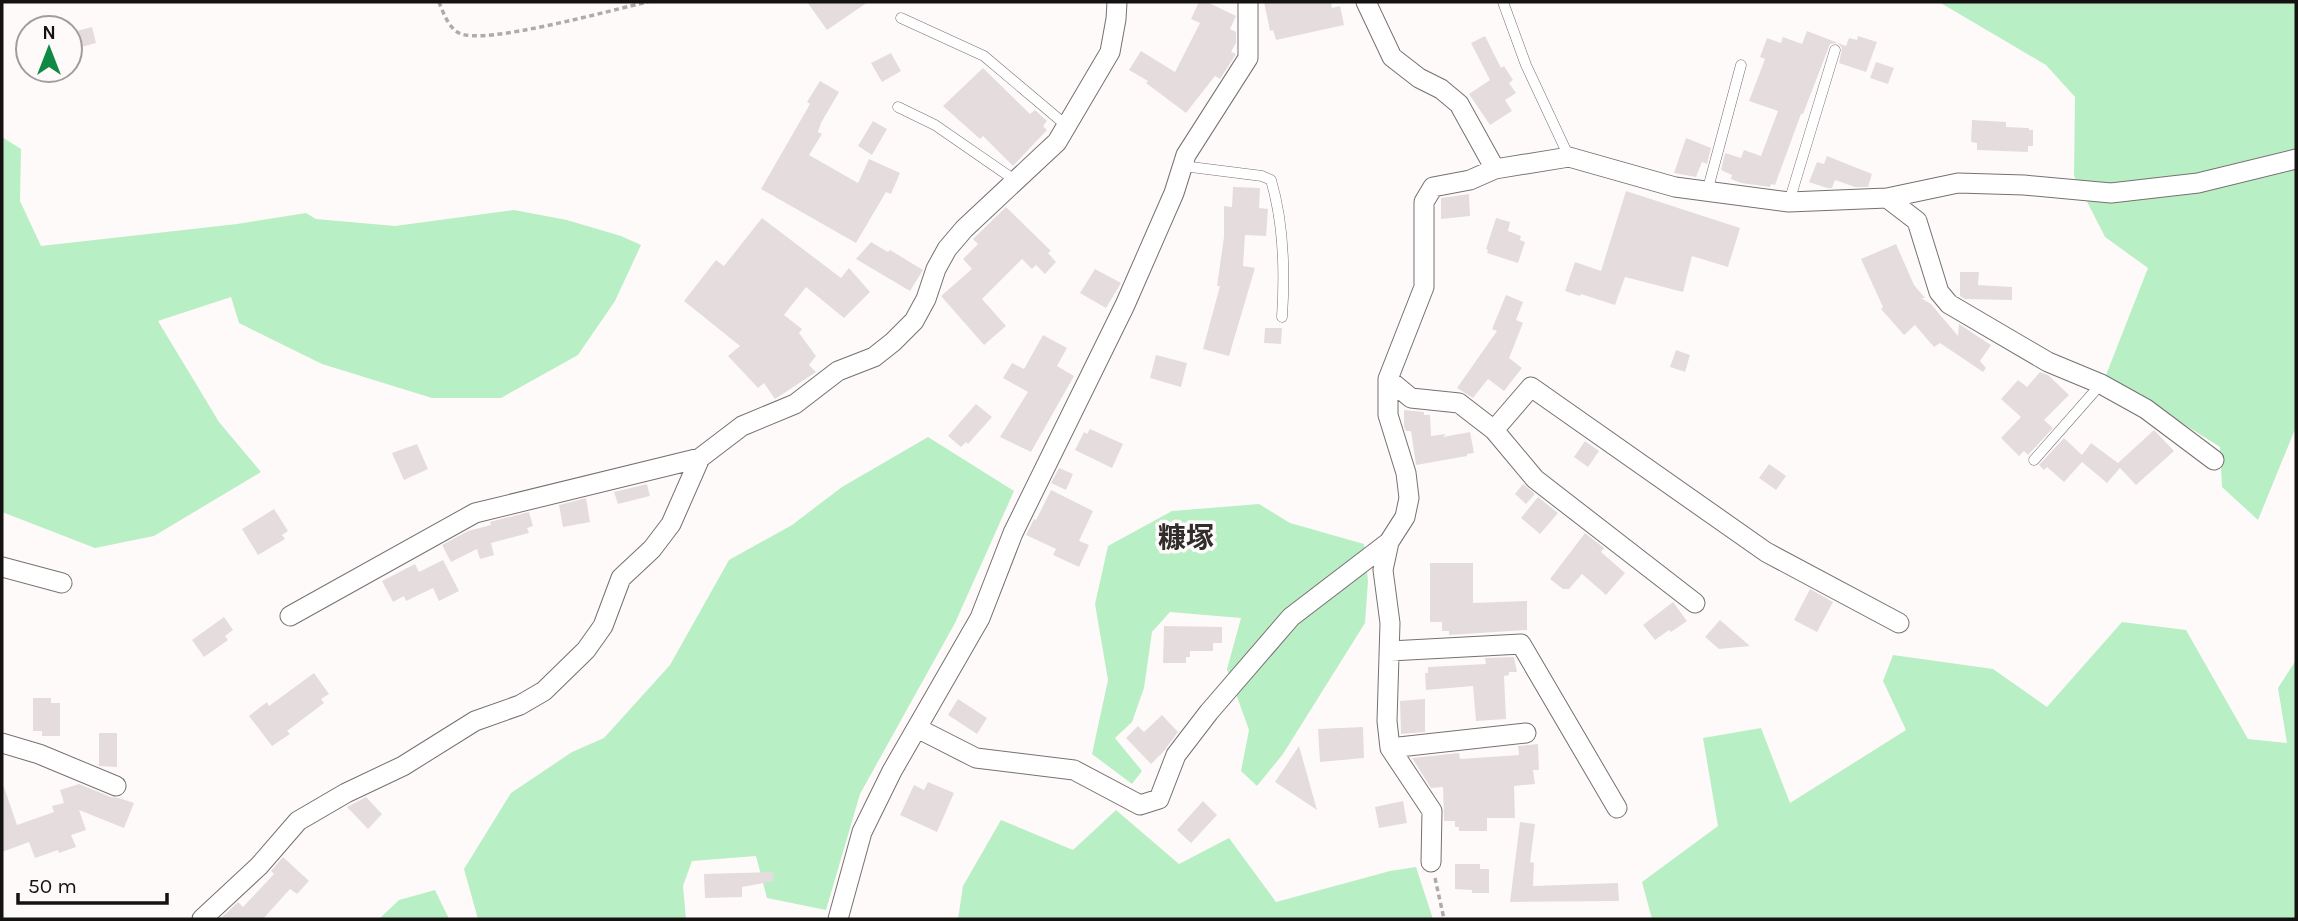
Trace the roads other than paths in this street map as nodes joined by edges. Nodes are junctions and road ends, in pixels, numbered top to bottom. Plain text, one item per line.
1 (1117, 2) edge
2 (1248, 2) edge
3 (1366, 2) edge
4 (1503, 2) edge
5 (901, 18) dead end
6 (1835, 50) dead end
7 (1741, 65) dead end
8 (898, 107) dead end
9 (1066, 126) junction
10 (1569, 157) junction
11 (2296, 159) edge
12 (1182, 166) junction
13 (1494, 169) junction
14 (1016, 181) junction
15 (1707, 192) junction
16 (1887, 198) junction
17 (1788, 202) junction
18 (1282, 317) dead end
19 (1388, 379) junction
20 (2101, 384) junction
21 (1494, 430) junction
22 (701, 458) junction
23 (2034, 460) dead end
24 (2214, 460) dead end
25 (1389, 542) junction
26 (2, 567) edge
27 (62, 583) dead end
28 (1695, 603) dead end
29 (290, 616) dead end
30 (1899, 623) dead end
31 (1390, 651) junction
32 (917, 728) junction
33 (1526, 733) dead end
34 (2, 743) edge
35 (1390, 748) junction
36 (116, 786) dead end
37 (1617, 808) dead end
38 (1431, 862) road end
39 (202, 919) edge
40 (838, 919) edge

1 - 9 street
2 - 12 street
3 - 13 street
4 - 10 lane
5 - 9 lane
6 - 17 lane
7 - 15 lane
8 - 14 lane
9 - 14 street
10 - 13 street
10 - 15 street
11 - 16 street
12 - 18 lane
12 - 32 street
13 - 19 street
14 - 22 street
15 - 17 street
16 - 17 street
16 - 20 street
19 - 21 street
19 - 25 street
20 - 23 lane
20 - 24 street
21 - 28 street
21 - 30 street
22 - 29 street
22 - 39 street
25 - 31 street
25 - 32 street
26 - 27 street
31 - 35 street
31 - 37 street
32 - 40 street
33 - 35 street
34 - 36 street
35 - 38 street

